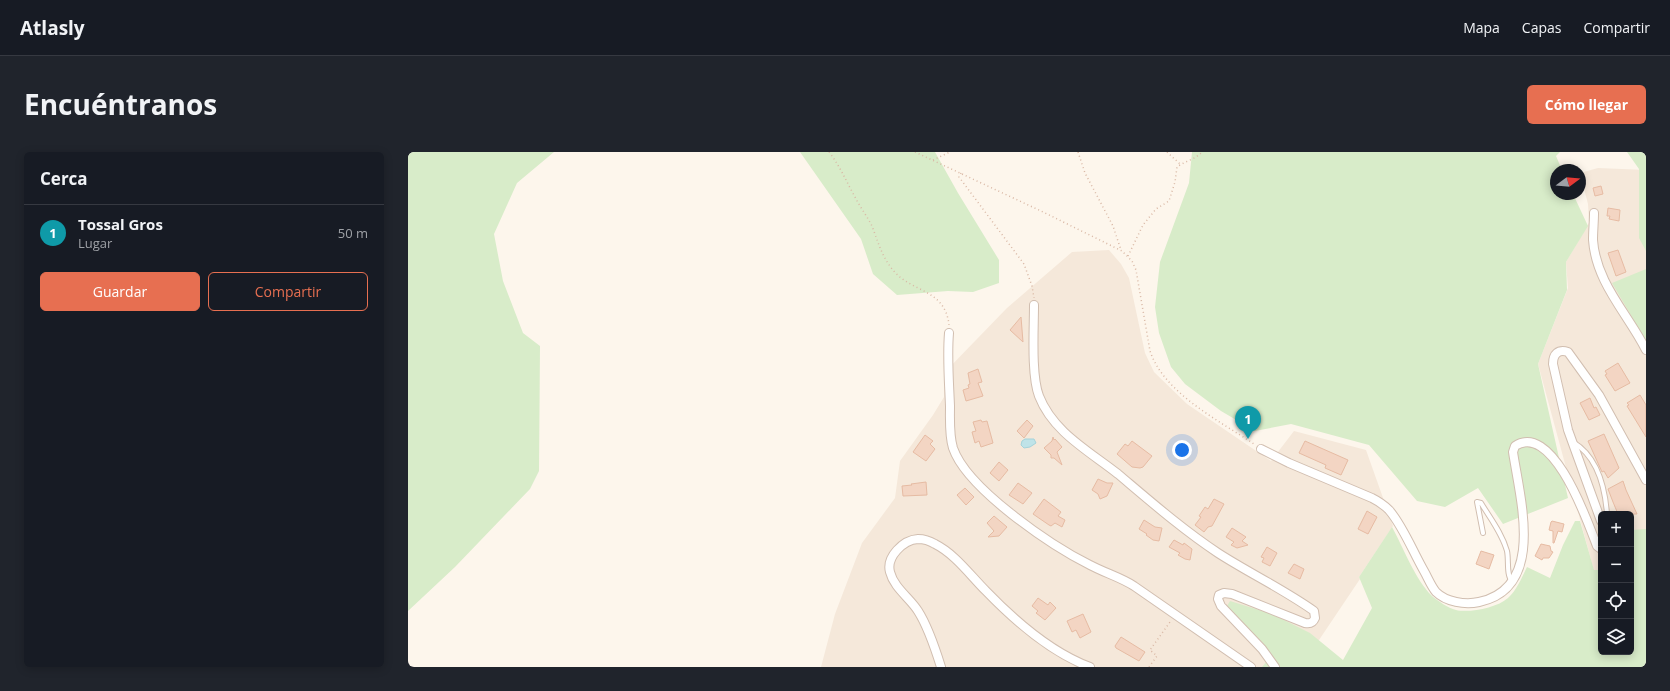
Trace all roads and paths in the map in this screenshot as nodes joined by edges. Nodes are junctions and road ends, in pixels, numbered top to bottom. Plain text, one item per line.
1 (829, 152) edge
2 (915, 152) edge
3 (950, 152) edge
4 (1078, 152) edge
5 (1167, 152) edge
6 (1202, 152) edge
7 (933, 160) junction
8 (1180, 164) junction
9 (961, 173) junction
10 (1594, 213) dead end
11 (1122, 251) junction
12 (1128, 256) junction
13 (1034, 305) joint
14 (949, 333) joint
15 (1646, 350) edge
16 (1571, 441) junction
17 (1261, 449) joint
18 (1646, 480) edge
19 (1607, 511) edge
20 (1598, 513) edge
21 (1483, 533) dead end
22 (1598, 547) edge
23 (1512, 582) junction
24 (1176, 614) junction
25 (941, 667) edge
26 (1090, 667) edge
27 (1149, 667) edge
28 (1251, 667) edge
29 (1275, 667) edge

1 - 14 path
2 - 7 path
3 - 7 path
4 - 11 path
5 - 8 path
6 - 8 path
7 - 9 path
8 - 12 path
9 - 11 path
9 - 13 path
10 - 15 street
11 - 12 path
12 - 17 path
13 - 29 street
14 - 24 street
16 - 18 street
16 - 19 lane
16 - 20 street
17 - 23 street
21 - 23 lane
22 - 23 street
24 - 27 path
24 - 28 street
25 - 26 street

